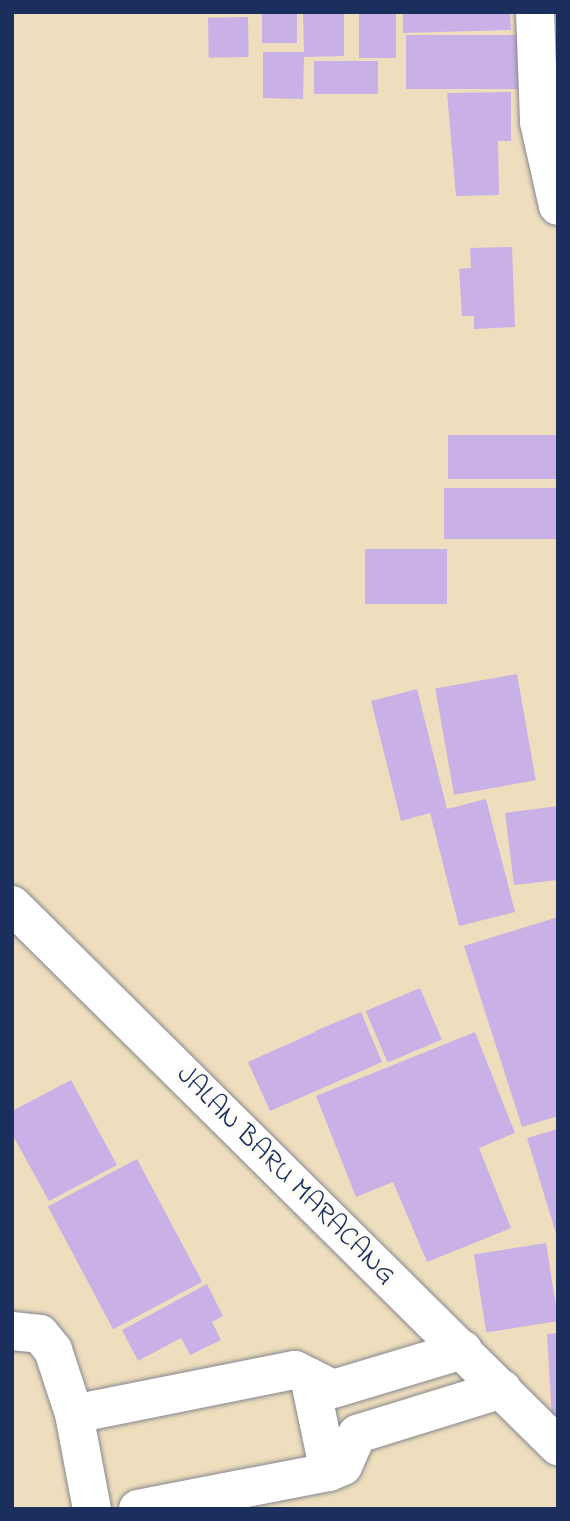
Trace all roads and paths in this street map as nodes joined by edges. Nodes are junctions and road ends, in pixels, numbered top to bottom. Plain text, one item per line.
1 (536, 12) edge
2 (558, 206) edge
3 (12, 905) edge
4 (12, 1331) edge
5 (463, 1350) junction
6 (309, 1377) junction
7 (502, 1390) junction
8 (75, 1414) junction
9 (558, 1446) edge
10 (329, 1472) junction
11 (92, 1509) edge
12 (138, 1509) edge

1 - 2 street
3 - 5 street, JALAN BARU MARACANG
4 - 8 street
5 - 6 street
5 - 7 street, JALAN BARU MARACANG
6 - 8 street
6 - 10 street
7 - 9 street, JALAN BARU MARACANG
7 - 10 street
8 - 11 street
10 - 12 street

